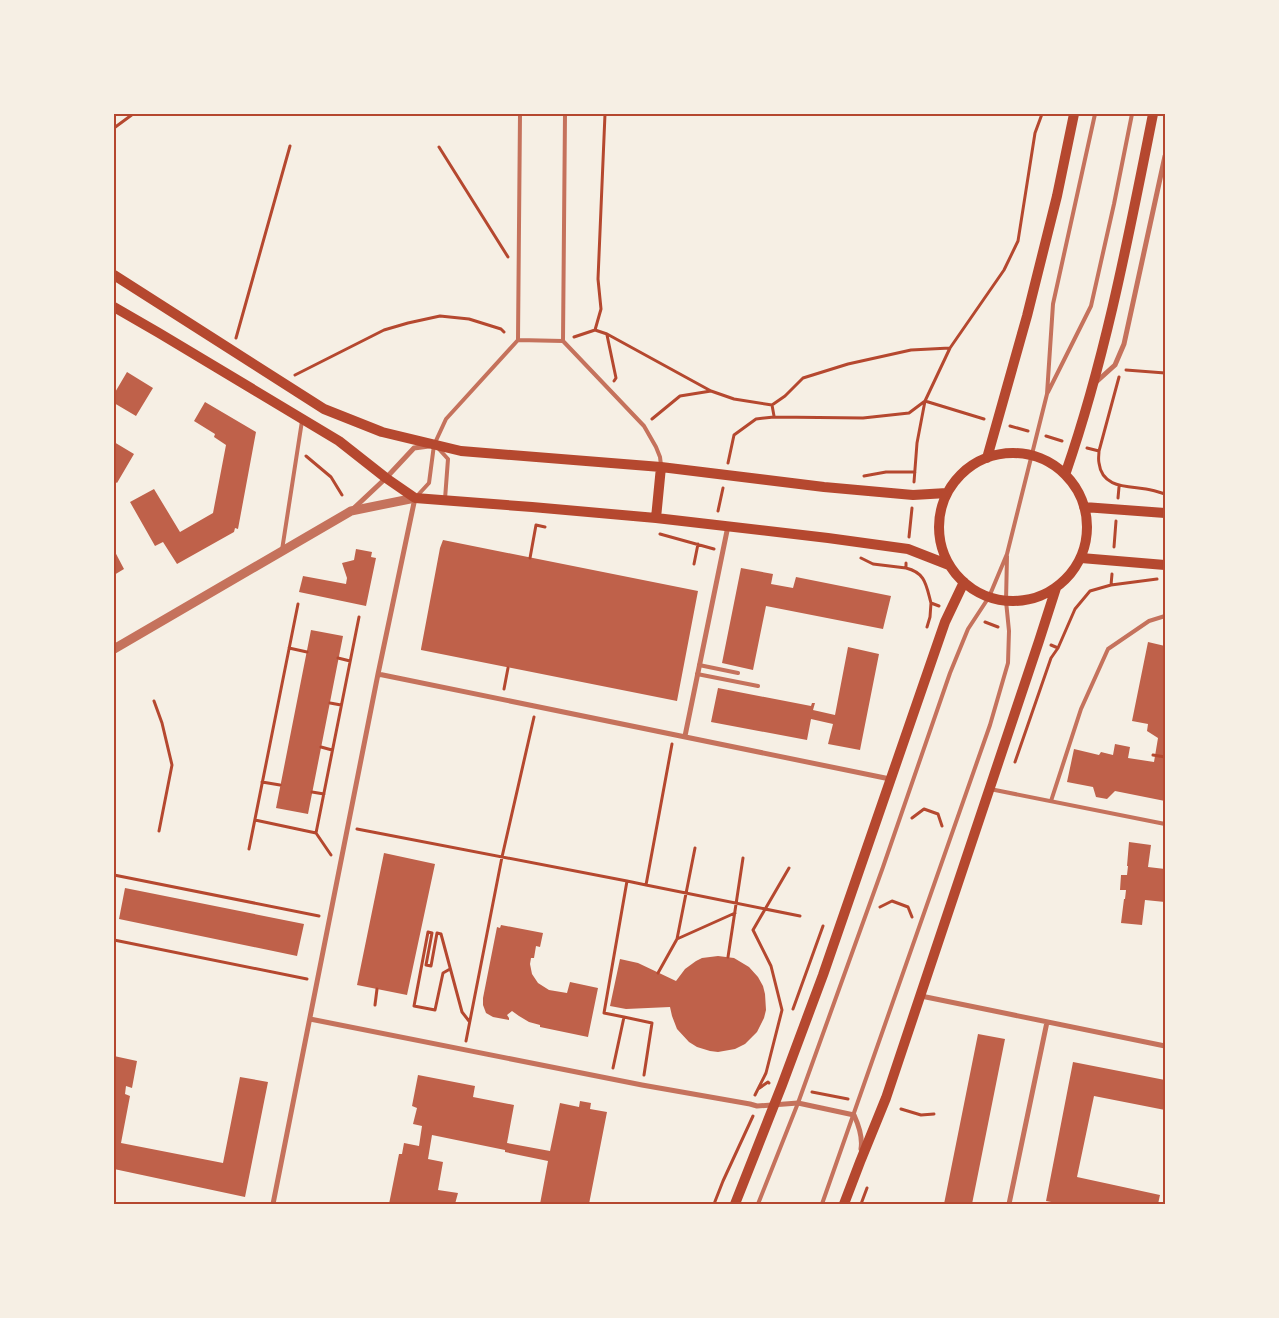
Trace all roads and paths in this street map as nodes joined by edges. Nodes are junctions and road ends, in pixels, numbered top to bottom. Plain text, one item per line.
1 (133, 114) edge
2 (520, 114) edge
3 (565, 114) edge
4 (605, 114) edge
5 (1042, 114) edge
6 (1074, 114) edge
7 (1095, 114) edge
8 (1132, 114) edge
9 (1153, 114) edge
10 (114, 128) edge
11 (290, 146) dead end
12 (439, 147) dead end
13 (1165, 156) edge
14 (510, 258) dead end
15 (114, 275) edge
16 (114, 307) edge
17 (595, 330) junction
18 (504, 332) dead end
19 (606, 334) junction
20 (518, 340) junction
21 (562, 341) junction
22 (950, 348) junction
23 (232, 351) junction
24 (1126, 370) dead end
25 (1120, 372) dead end
26 (1165, 373) edge
27 (1094, 384) junction
28 (286, 385) junction
29 (609, 388) junction
30 (711, 391) junction
31 (1047, 394) junction
32 (772, 405) junction
33 (774, 417) junction
34 (302, 419) junction
35 (644, 426) junction
36 (434, 445) junction
37 (298, 449) junction
38 (1099, 451) dead end
39 (1032, 456) junction
40 (987, 458) junction
41 (661, 467) junction
42 (1066, 472) junction
43 (726, 474) junction
44 (386, 478) junction
45 (1119, 486) dead end
46 (947, 493) junction
47 (1165, 494) edge
48 (342, 495) dead end
49 (416, 498) junction
50 (445, 500) junction
51 (1084, 507) junction
52 (351, 511) junction
53 (1165, 513) edge
54 (656, 518) junction
55 (715, 525) junction
56 (728, 526) junction
57 (545, 527) dead end
58 (653, 532) dead end
59 (698, 544) junction
60 (281, 552) junction
61 (723, 552) junction
62 (1007, 554) junction
63 (530, 558) dead end
64 (1081, 558) junction
65 (694, 564) dead end
66 (949, 565) junction
67 (1165, 565) edge
68 (1165, 578) edge
69 (964, 582) junction
70 (1111, 585) dead end
71 (1056, 588) junction
72 (989, 597) junction
73 (1006, 601) junction
74 (931, 603) dead end
75 (298, 604) dead end
76 (1165, 616) edge
77 (359, 617) dead end
78 (924, 635) dead end
79 (289, 648) junction
80 (1058, 648) dead end
81 (114, 649) edge
82 (306, 652) dead end
83 (338, 658) dead end
84 (1051, 658) dead end
85 (350, 661) junction
86 (699, 665) junction
87 (508, 668) dead end
88 (738, 673) dead end
89 (378, 674) junction
90 (697, 674) junction
91 (758, 686) dead end
92 (502, 699) junction
93 (154, 701) dead end
94 (330, 703) dead end
95 (341, 705) junction
96 (536, 706) junction
97 (674, 734) junction
98 (685, 736) junction
99 (321, 747) dead end
100 (332, 750) junction
101 (1153, 755) dead end
102 (1165, 757) edge
103 (891, 779) junction
104 (262, 782) junction
105 (280, 785) dead end
106 (990, 788) junction
107 (312, 792) dead end
108 (324, 794) junction
109 (1051, 801) junction
110 (255, 820) junction
111 (908, 822) dead end
112 (1165, 824) edge
113 (348, 827) junction
114 (943, 828) dead end
115 (159, 830) dead end
116 (316, 833) junction
117 (695, 848) dead end
118 (249, 849) dead end
119 (502, 857) junction
120 (744, 858) dead end
121 (340, 868) junction
122 (789, 868) dead end
123 (114, 874) edge
124 (627, 881) junction
125 (646, 885) junction
126 (686, 893) junction
127 (736, 903) junction
128 (765, 909) junction
129 (875, 910) dead end
130 (734, 913) junction
131 (800, 916) dead end
132 (330, 918) junction
133 (914, 922) dead end
134 (824, 924) dead end
135 (676, 939) junction
136 (114, 940) edge
137 (728, 957) dead end
138 (450, 969) junction
139 (658, 973) dead end
140 (318, 981) junction
141 (377, 989) dead end
142 (921, 996) junction
143 (375, 1006) dead end
144 (624, 1017) junction
145 (791, 1017) dead end
146 (310, 1019) junction
147 (469, 1022) junction
148 (1047, 1022) junction
149 (1165, 1046) edge
150 (464, 1049) junction
151 (771, 1072) dead end
152 (611, 1078) junction
153 (768, 1082) junction
154 (642, 1085) junction
155 (782, 1086) junction
156 (802, 1090) junction
157 (858, 1102) junction
158 (750, 1104) junction
159 (798, 1104) junction
160 (775, 1105) junction
161 (758, 1106) junction
162 (901, 1109) dead end
163 (934, 1114) dead end
164 (854, 1115) junction
165 (860, 1162) junction
166 (273, 1204) edge
167 (714, 1204) edge
168 (735, 1204) edge
169 (758, 1204) edge
170 (822, 1204) edge
171 (844, 1204) edge
172 (1009, 1204) edge

1 - 10 path
2 - 20 lane
3 - 21 lane
4 - 17 path
5 - 22 path
6 - 40 main road
7 - 31 lane
8 - 31 lane
9 - 27 main road
11 - 23 path
12 - 14 path
13 - 27 street
15 - 23 main road
16 - 34 main road
17 - 19 path
17 - 21 path
18 - 28 path
19 - 29 path
19 - 30 path
20 - 21 lane
20 - 36 lane
21 - 29 lane
22 - 32 path
22 - 33 path
23 - 28 main road
24 - 26 path
25 - 38 path
27 - 42 main road
28 - 36 main road
29 - 35 lane
30 - 32 path
30 - 35 path
31 - 39 lane
32 - 33 path
33 - 43 path
34 - 37 lane
34 - 44 main road
35 - 41 lane
36 - 41 main road
36 - 44 street
36 - 49 lane
36 - 50 lane
37 - 48 path
37 - 60 lane
39 - 40 main road
39 - 42 main road
39 - 62 lane
40 - 46 main road
41 - 43 main road
41 - 54 main road
42 - 51 main road
43 - 46 main road
43 - 55 path
44 - 49 main road
44 - 52 street
45 - 47 path
46 - 66 main road
49 - 50 main road
49 - 52 street
49 - 89 street
50 - 54 main road
51 - 53 main road
51 - 64 main road
52 - 60 street
54 - 55 main road
55 - 56 main road
56 - 61 street
56 - 66 main road
57 - 63 path
58 - 59 path
59 - 61 path
59 - 65 path
60 - 81 street
61 - 86 street
62 - 72 lane
62 - 73 lane
64 - 67 main road
64 - 71 main road
66 - 69 main road
68 - 70 path
69 - 72 main road
69 - 103 main road
71 - 73 main road
71 - 106 main road
72 - 73 main road
72 - 156 lane
73 - 157 lane
74 - 78 path
75 - 79 path
76 - 109 lane
77 - 85 path
79 - 82 path
79 - 104 path
80 - 84 path
83 - 85 path
85 - 95 path
86 - 88 lane
86 - 90 street
87 - 92 path
89 - 92 street
89 - 113 street
90 - 91 lane
90 - 98 street
92 - 96 street
93 - 115 path
94 - 95 path
95 - 100 path
96 - 97 street
96 - 119 path
97 - 98 street
97 - 125 path
98 - 103 street
99 - 100 path
100 - 108 path
101 - 102 path
103 - 155 main road
104 - 105 path
104 - 110 path
106 - 109 lane
106 - 142 main road
107 - 108 path
108 - 116 path
109 - 112 lane
110 - 116 path
110 - 118 path
111 - 114 path
113 - 119 path
113 - 121 street
116 - 121 path
117 - 126 path
119 - 124 path
119 - 147 path
120 - 127 path
121 - 132 street
122 - 128 path
123 - 132 path
124 - 125 path
124 - 144 path
125 - 126 path
126 - 127 path
126 - 135 path
127 - 128 path
127 - 130 path
128 - 131 path
128 - 158 path
129 - 133 path
130 - 135 path
130 - 137 path
132 - 140 street
134 - 145 path
135 - 139 path
136 - 140 path
138 - 138 path
138 - 147 path
140 - 146 street
141 - 143 path
142 - 148 street
142 - 165 main road
144 - 152 path
144 - 154 path
146 - 150 street
146 - 166 street
147 - 150 path
148 - 149 street
148 - 172 street
150 - 152 street
151 - 153 path
152 - 154 street
153 - 155 path
153 - 161 path
154 - 158 street
155 - 160 main road
156 - 157 path
156 - 159 lane
157 - 164 lane
158 - 161 street
159 - 160 street
159 - 164 street
159 - 169 lane
160 - 161 street
160 - 168 main road
161 - 167 path
162 - 163 path
164 - 165 street
164 - 170 lane
165 - 171 main road

